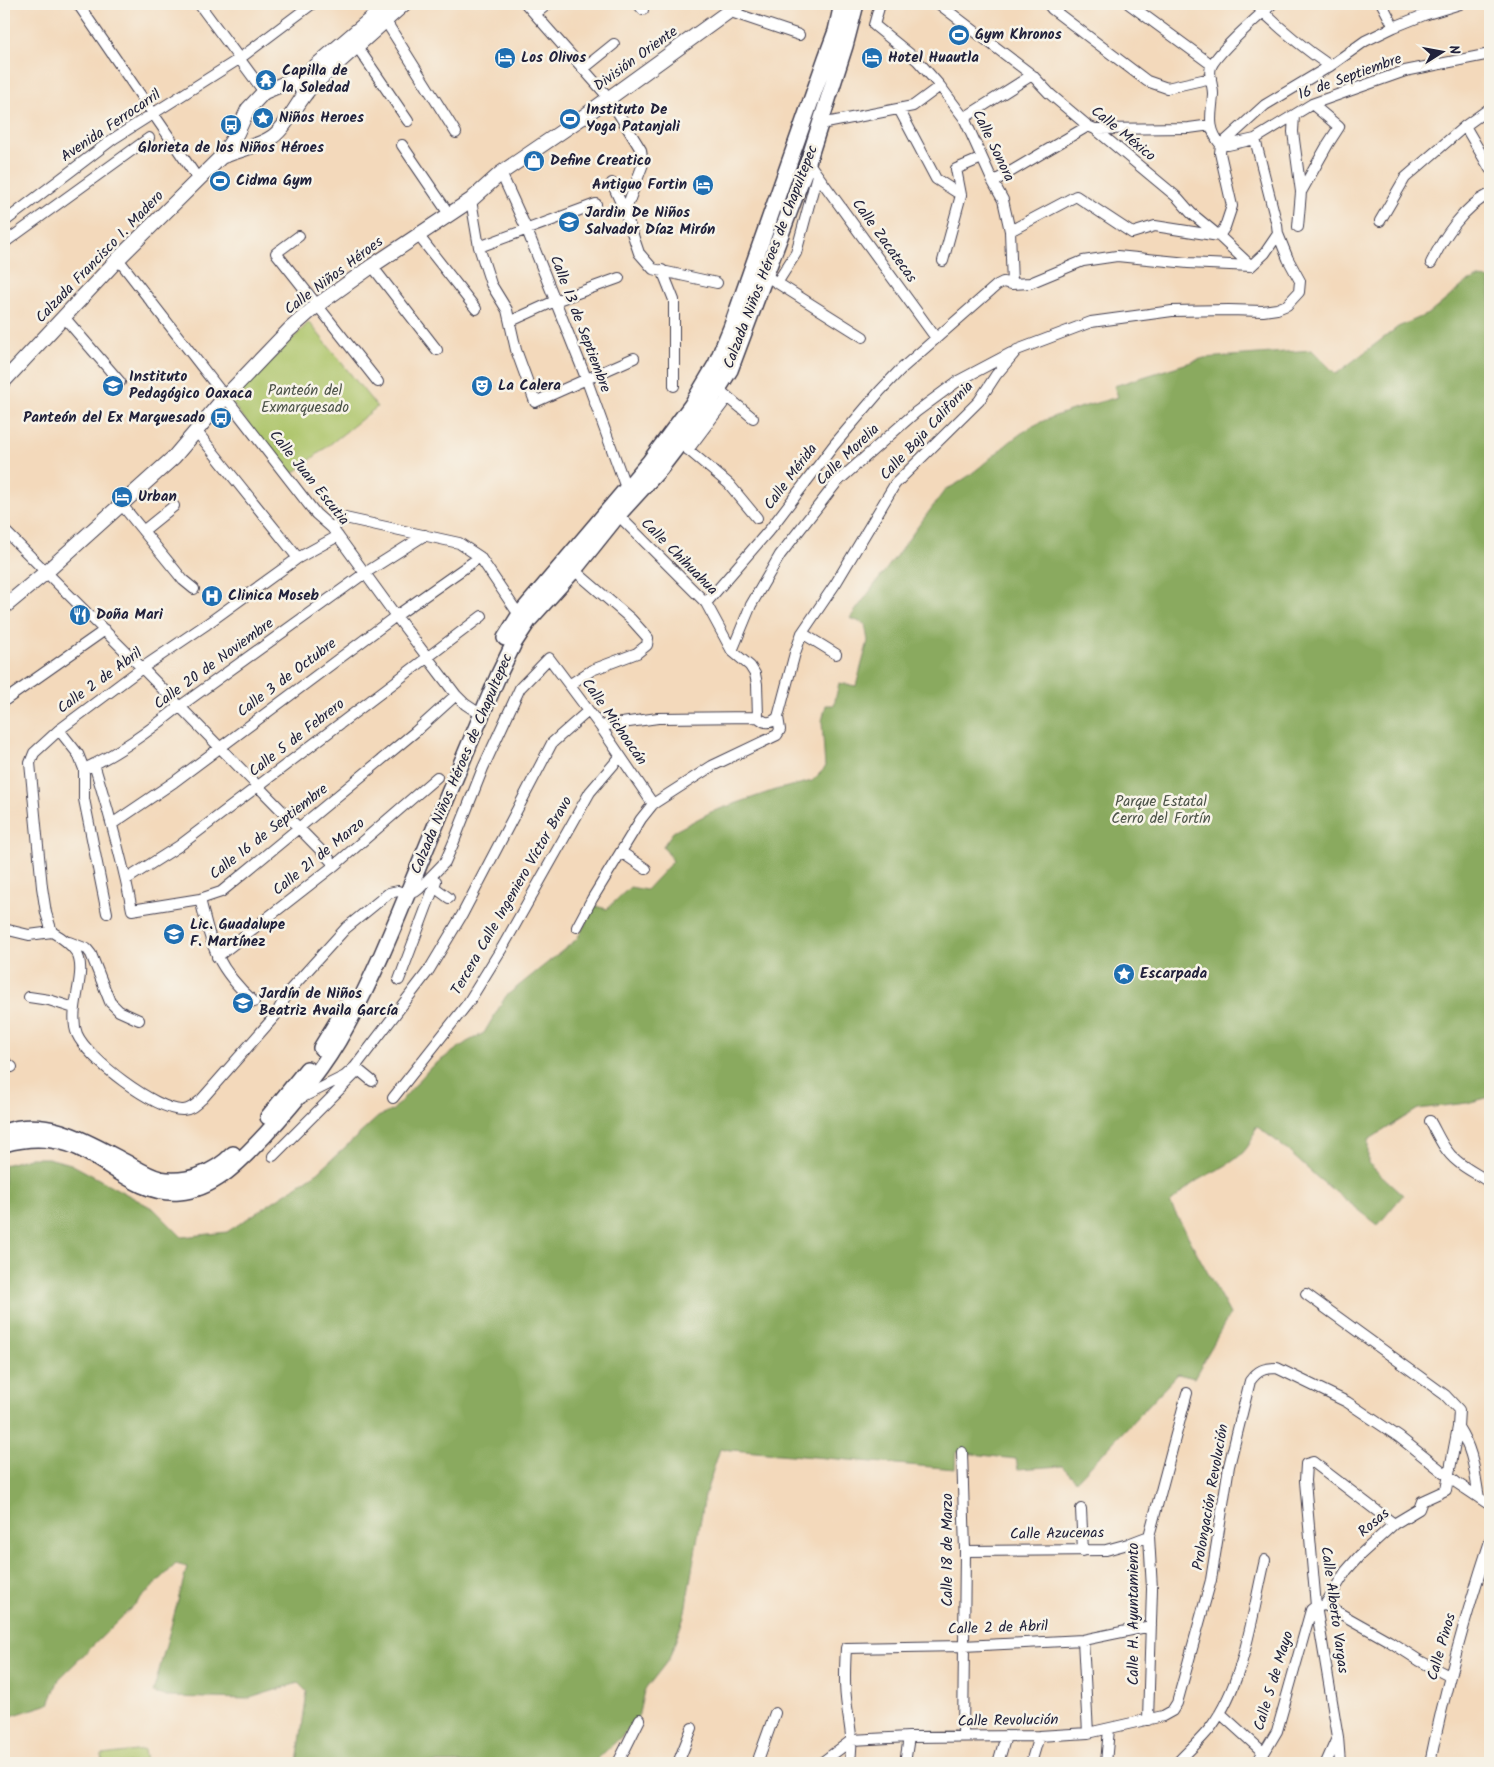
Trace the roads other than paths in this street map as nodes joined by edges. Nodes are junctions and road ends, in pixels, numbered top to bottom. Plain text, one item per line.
1 (78, 4) edge
2 (199, 4) edge
3 (312, 4) edge
4 (388, 4) edge
5 (404, 4) edge
6 (526, 4) edge
7 (548, 4) edge
8 (842, 4) edge
9 (856, 4) edge
10 (880, 4) edge
11 (938, 4) edge
12 (1048, 4) edge
13 (1130, 4) edge
14 (1255, 4) edge
15 (1272, 4) edge
16 (1382, 4) edge
17 (1460, 4) edge
18 (734, 7) edge
19 (1262, 13) junction
20 (535, 14) junction
21 (385, 20) junction
22 (1394, 26) junction
23 (799, 35) dead end
24 (614, 44) dead end
25 (356, 45) junction
26 (1490, 54) edge
27 (239, 58) junction
28 (1212, 65) junction
29 (1330, 66) junction
30 (583, 69) junction
31 (1032, 75) junction
32 (1211, 78) junction
33 (295, 79) junction
34 (940, 86) junction
35 (264, 92) junction
36 (305, 93) junction
37 (609, 98) junction
38 (1312, 104) junction
39 (1490, 108) edge
40 (898, 109) junction
41 (155, 114) junction
42 (1294, 115) junction
43 (964, 118) junction
44 (408, 121) dead end
45 (820, 124) junction
46 (1211, 126) junction
47 (1465, 126) junction
48 (1092, 128) junction
49 (456, 133) dead end
50 (149, 138) dead end
51 (1255, 138) junction
52 (402, 145) dead end
53 (1221, 145) junction
54 (221, 157) junction
55 (982, 158) junction
56 (813, 169) junction
57 (1490, 169) edge
58 (501, 173) junction
59 (198, 179) junction
60 (993, 182) junction
61 (612, 183) dead end
62 (1301, 192) junction
63 (1490, 194) edge
64 (961, 195) junction
65 (470, 200) junction
66 (596, 204) dead end
67 (625, 212) junction
68 (448, 214) junction
69 (1380, 221) dead end
70 (4, 222) edge
71 (1298, 227) dead end
72 (527, 230) junction
73 (1010, 231) junction
74 (1278, 234) junction
75 (418, 235) junction
76 (299, 236) dead end
77 (1219, 236) junction
78 (4, 243) edge
79 (479, 247) junction
80 (118, 259) junction
81 (942, 261) dead end
82 (1431, 263) dead end
83 (372, 266) junction
84 (1251, 266) junction
85 (662, 270) junction
86 (619, 278) dead end
87 (771, 279) junction
88 (717, 282) dead end
89 (1012, 284) junction
90 (555, 301) junction
91 (316, 306) junction
92 (476, 309) dead end
93 (64, 316) junction
94 (511, 321) junction
95 (863, 337) dead end
96 (936, 338) junction
97 (437, 350) dead end
98 (1017, 350) junction
99 (634, 358) dead end
100 (586, 378) junction
101 (4, 381) edge
102 (120, 382) dead end
103 (378, 382) dead end
104 (674, 386) dead end
105 (723, 393) junction
106 (226, 397) junction
107 (752, 418) dead end
108 (196, 432) junction
109 (684, 447) junction
110 (626, 488) junction
111 (122, 505) junction
112 (174, 506) dead end
113 (618, 515) junction
114 (756, 518) dead end
115 (4, 530) edge
116 (143, 531) junction
117 (335, 532) junction
118 (425, 535) junction
119 (480, 556) junction
120 (298, 558) junction
121 (574, 570) junction
122 (45, 573) junction
123 (365, 574) junction
124 (194, 589) dead end
125 (706, 603) junction
126 (4, 607) edge
127 (520, 614) junction
128 (396, 616) junction
129 (482, 616) dead end
130 (105, 630) junction
131 (802, 633) junction
132 (732, 651) junction
133 (836, 654) dead end
134 (427, 656) junction
135 (142, 668) junction
136 (569, 685) junction
137 (456, 695) junction
138 (4, 701) edge
139 (179, 707) junction
140 (474, 710) junction
141 (588, 711) junction
142 (778, 717) junction
143 (758, 718) junction
144 (600, 726) junction
145 (59, 730) junction
146 (220, 747) junction
147 (620, 757) junction
148 (94, 764) junction
149 (84, 769) junction
150 (437, 777) dead end
151 (258, 787) junction
152 (653, 804) junction
153 (112, 824) junction
154 (299, 829) junction
155 (621, 852) junction
156 (445, 862) junction
157 (335, 865) junction
158 (646, 869) dead end
159 (126, 879) junction
160 (434, 886) junction
161 (402, 892) junction
162 (449, 898) dead end
163 (200, 899) junction
164 (106, 913) dead end
165 (577, 927) dead end
166 (4, 928) edge
167 (52, 932) junction
168 (65, 940) junction
169 (217, 957) junction
170 (399, 980) dead end
171 (29, 997) dead end
172 (254, 1002) dead end
173 (74, 1008) junction
174 (139, 1020) dead end
175 (356, 1069) junction
176 (372, 1082) dead end
177 (393, 1098) dead end
178 (295, 1101) junction
179 (1430, 1121) dead end
180 (4, 1132) edge
181 (4, 1144) edge
182 (273, 1156) dead end
183 (1490, 1183) edge
184 (1306, 1294) dead end
185 (1187, 1393) dead end
186 (1458, 1427) junction
187 (962, 1452) dead end
188 (1450, 1478) junction
189 (1479, 1498) junction
190 (1490, 1506) edge
191 (1081, 1509) dead end
192 (1394, 1524) junction
193 (1149, 1536) junction
194 (1490, 1541) edge
195 (965, 1551) junction
196 (1083, 1551) junction
197 (1265, 1560) dead end
198 (1320, 1606) junction
199 (1151, 1626) junction
200 (1083, 1640) junction
201 (963, 1646) junction
202 (1449, 1676) junction
203 (775, 1713) dead end
204 (1220, 1713) junction
205 (1163, 1716) joint
206 (640, 1719) dead end
207 (1148, 1720) junction
208 (692, 1728) dead end
209 (1109, 1729) junction
210 (1088, 1733) junction
211 (1006, 1736) junction
212 (1039, 1736) junction
213 (909, 1737) junction
214 (963, 1737) junction
215 (1338, 1737) junction
216 (852, 1740) junction
217 (1264, 1753) junction
218 (618, 1763) edge
219 (678, 1763) edge
220 (757, 1763) edge
221 (821, 1763) edge
222 (849, 1763) edge
223 (905, 1763) edge
224 (998, 1763) edge
225 (1031, 1763) edge
226 (1106, 1763) edge
227 (1177, 1763) edge
228 (1255, 1763) edge
229 (1326, 1763) edge
230 (1340, 1763) edge
231 (1430, 1763) edge

1 - 41 street
2 - 27 street
3 - 27 street, Avenida Ferrocarril
4 - 33 main road, Calzada Francisco I. Madero
5 - 21 main road, Calzada Francisco I. Madero
6 - 20 street
7 - 20 street
8 - 110 main road, Calzada Niños Héroes de Chapultepec
9 - 45 main road, Calzada Niños Héroes de Chapultepec
10 - 34 street, Calle Sonora
11 - 31 street, Calle México
12 - 32 street
13 - 28 street
14 - 19 street
15 - 19 street
16 - 22 street
17 - 22 street
18 - 23 street
18 - 37 main road, División Oriente
19 - 28 street
19 - 29 street
20 - 30 street
21 - 25 main road, Calzada Francisco I. Madero
21 - 49 street
22 - 29 street
24 - 30 street
25 - 36 main road, Calzada Francisco I. Madero
25 - 44 street
26 - 38 street, 16 de Septiembre
27 - 35 street
27 - 41 street, Avenida Ferrocarril
28 - 32 street
29 - 53 street
30 - 37 street
31 - 43 street
31 - 48 street, Calle México
32 - 46 street
33 - 35 main road, Calzada Francisco I. Madero
33 - 36 main road
34 - 40 street
34 - 43 street, Calle Sonora
35 - 54 main road, Calzada Francisco I. Madero
36 - 54 main road, Calzada Francisco I. Madero
37 - 58 main road, División Oriente
37 - 67 street
38 - 42 street, 16 de Septiembre
38 - 62 street
39 - 47 street
40 - 45 street
40 - 64 street
41 - 59 street
41 - 70 street, Avenida Ferrocarril
42 - 51 street, 16 de Septiembre
42 - 62 street
43 - 55 street, Calle Sonora
45 - 56 main road, Calzada Niños Héroes de Chapultepec
46 - 48 street
46 - 53 street
47 - 57 street
47 - 69 street
48 - 60 street
48 - 77 street, Calle México
50 - 78 street
51 - 53 street, 16 de Septiembre
51 - 74 street, Calle Baja California
52 - 68 street
53 - 77 street
54 - 59 main road, Calzada Francisco I. Madero
55 - 60 street, Calle Sonora
55 - 64 street
56 - 87 main road, Calzada Niños Héroes de Chapultepec
56 - 96 street, Calle Zacatecas
58 - 65 main road, Calle Niños Héroes
58 - 72 street, Calle 13 de Septiembre
59 - 80 main road, Calzada Francisco I. Madero
60 - 73 street, Calle Sonora
61 - 67 street
62 - 71 street
63 - 82 street
64 - 81 street
65 - 68 main road, Calle Niños Héroes
65 - 79 street
66 - 72 street
67 - 85 street
68 - 75 main road, Calle Niños Héroes
72 - 79 street
72 - 90 street, Calle 13 de Septiembre
73 - 77 street
73 - 89 street, Calle Sonora
74 - 84 street
74 - 98 street, Calle Baja California
75 - 83 main road, Calle Niños Héroes
75 - 92 street
76 - 91 street
77 - 84 street, Calle México
79 - 94 street
80 - 93 main road, Calzada Francisco I. Madero
80 - 106 street, Calle Juan Escutia
83 - 91 main road, Calle Niños Héroes
83 - 97 street
84 - 89 street, Calle Mérida
85 - 88 street
85 - 104 street
86 - 90 street
87 - 95 street
87 - 105 main road, Calzada Niños Héroes de Chapultepec
89 - 96 street, Calle Mérida
90 - 94 street
90 - 100 street, Calle 13 de Septiembre
91 - 103 street
91 - 106 main road, Calle Niños Héroes
93 - 101 main road, Calzada Francisco I. Madero
93 - 102 street
94 - 100 street
96 - 125 street, Calle Mérida
98 - 131 street, Calle Baja California
98 - 132 street, Calle Morelia
99 - 100 street
100 - 110 street, Calle 13 de Septiembre
105 - 107 street
105 - 109 main road, Calzada Niños Héroes de Chapultepec
106 - 108 main road, Calle Niños Héroes
106 - 117 street, Calle Juan Escutia
108 - 111 main road, Calle Niños Héroes
108 - 120 street
109 - 113 main road, Calzada Niños Héroes de Chapultepec
109 - 114 street
110 - 127 main road, Calzada Niños Héroes de Chapultepec
111 - 116 street
111 - 122 main road, Calle Niños Héroes
112 - 116 street
113 - 121 main road, Calzada Niños Héroes de Chapultepec
113 - 125 street, Calle Chihuahua
115 - 122 street
116 - 124 street
117 - 118 street, Calle 2 de Abril
117 - 120 street, Calle 2 de Abril
117 - 123 street, Calle Juan Escutia
118 - 119 street, Calle 2 de Abril
118 - 123 street, Calle 20 de Noviembre
119 - 127 street
119 - 128 street, Calle 3 de Octubre
120 - 135 street, Calle 2 de Abril
121 - 136 street
121 - 161 main road, Calzada Niños Héroes de Chapultepec
122 - 126 main road, Calle Niños Héroes
122 - 130 street
123 - 128 street, Calle Juan Escutia
123 - 139 street, Calle 20 de Noviembre
125 - 132 street, Calle Chihuahua
127 - 140 main road, Calzada Niños Héroes de Chapultepec
128 - 134 street, Calle Juan Escutia
128 - 146 street, Calle 3 de Octubre
129 - 134 street, Calle 5 de Febrero
130 - 135 street
130 - 138 street
131 - 133 street
131 - 142 street, Calle Baja California
132 - 143 street, Calle Chihuahua
134 - 137 street, Calle Juan Escutia
134 - 151 street, Calle 5 de Febrero
135 - 139 street
135 - 145 street, Calle 2 de Abril
136 - 141 street, Calle Michoacán
136 - 156 street, Calle Michoacán
137 - 140 street
137 - 154 street, Calle 16 de Septiembre
139 - 146 street
139 - 148 street, Calle 20 de Noviembre
140 - 161 main road, Calzada Niños Héroes de Chapultepec
141 - 144 street, Calle Michoacán
141 - 175 street
142 - 143 street
142 - 152 street
143 - 144 street
144 - 147 street, Calle Michoacán
145 - 149 street
145 - 167 street, Calle 2 de Abril
146 - 151 street
146 - 153 street, Calle 3 de Octubre
147 - 152 street, Calle Michoacán
147 - 177 street, Tercera Calle Ingeniero Víctor Bravo
148 - 149 street, Calle 20 de Noviembre
148 - 153 street, Calle 16 de Septiembre
149 - 164 street
150 - 157 street, Calle 21 de Marzo
151 - 154 street
151 - 159 street, Calle 5 de Febrero
152 - 155 street
153 - 159 street, Calle 16 de Septiembre
154 - 157 street
154 - 163 street, Calle 16 de Septiembre
155 - 158 street
155 - 165 street
156 - 160 street
156 - 161 street
157 - 169 street, Calle 21 de Marzo
159 - 163 street, Calle 16 de Septiembre
160 - 162 street
160 - 170 street
161 - 173 street
161 - 178 main road, Calzada Niños Héroes de Chapultepec
161 - 180 main road, Calzada Niños Héroes de Chapultepec
163 - 169 street
166 - 167 street
167 - 168 street
168 - 173 street
168 - 174 street
169 - 172 street
171 - 173 street
175 - 176 street
175 - 178 street
175 - 182 street
178 - 181 main road, Calzada Niños Héroes de Chapultepec
179 - 183 street
184 - 186 street
185 - 193 street, Calle H. Ayuntamiento
186 - 188 street
186 - 189 street
187 - 195 street, Calle 18 de Marzo
188 - 189 street, Prolongación Revolución
188 - 192 street, Rosas
188 - 205 street, Prolongación Revolución
189 - 190 street, Prolongación Revolución
191 - 196 street
192 - 198 street, Rosas
192 - 198 street, Calle Alberto Vargas
193 - 196 street, Calle Azucenas
193 - 199 street, Calle H. Ayuntamiento
194 - 202 street, Calle Pinos
195 - 196 street, Calle Azucenas
195 - 201 street, Calle 18 de Marzo
197 - 204 street
198 - 202 street
198 - 215 street, Calle Alberto Vargas
198 - 217 street, Calle 5 de Mayo
199 - 200 street, Calle 2 de Abril
199 - 207 street, Calle H. Ayuntamiento
200 - 201 street, Calle 2 de Abril
200 - 210 street
201 - 214 street, Calle 18 de Marzo
201 - 216 street, Calle 2 de Abril
202 - 231 street, Calle Pinos
203 - 220 street
204 - 217 street
204 - 227 street
205 - 207 street, Calle Revolución
206 - 218 street
207 - 209 street, Calle Revolución
208 - 219 street
209 - 210 street, Calle Revolución
209 - 226 street
210 - 212 street, Calle Revolución
211 - 212 street, Calle Revolución
211 - 214 street, Calle Revolución
211 - 224 street
212 - 225 street
213 - 214 street, Calle Revolución
213 - 216 street, Calle Revolución
213 - 223 street
215 - 229 street
215 - 230 street, Calle Alberto Vargas
216 - 221 street
216 - 222 street
217 - 228 street, Calle 5 de Mayo

